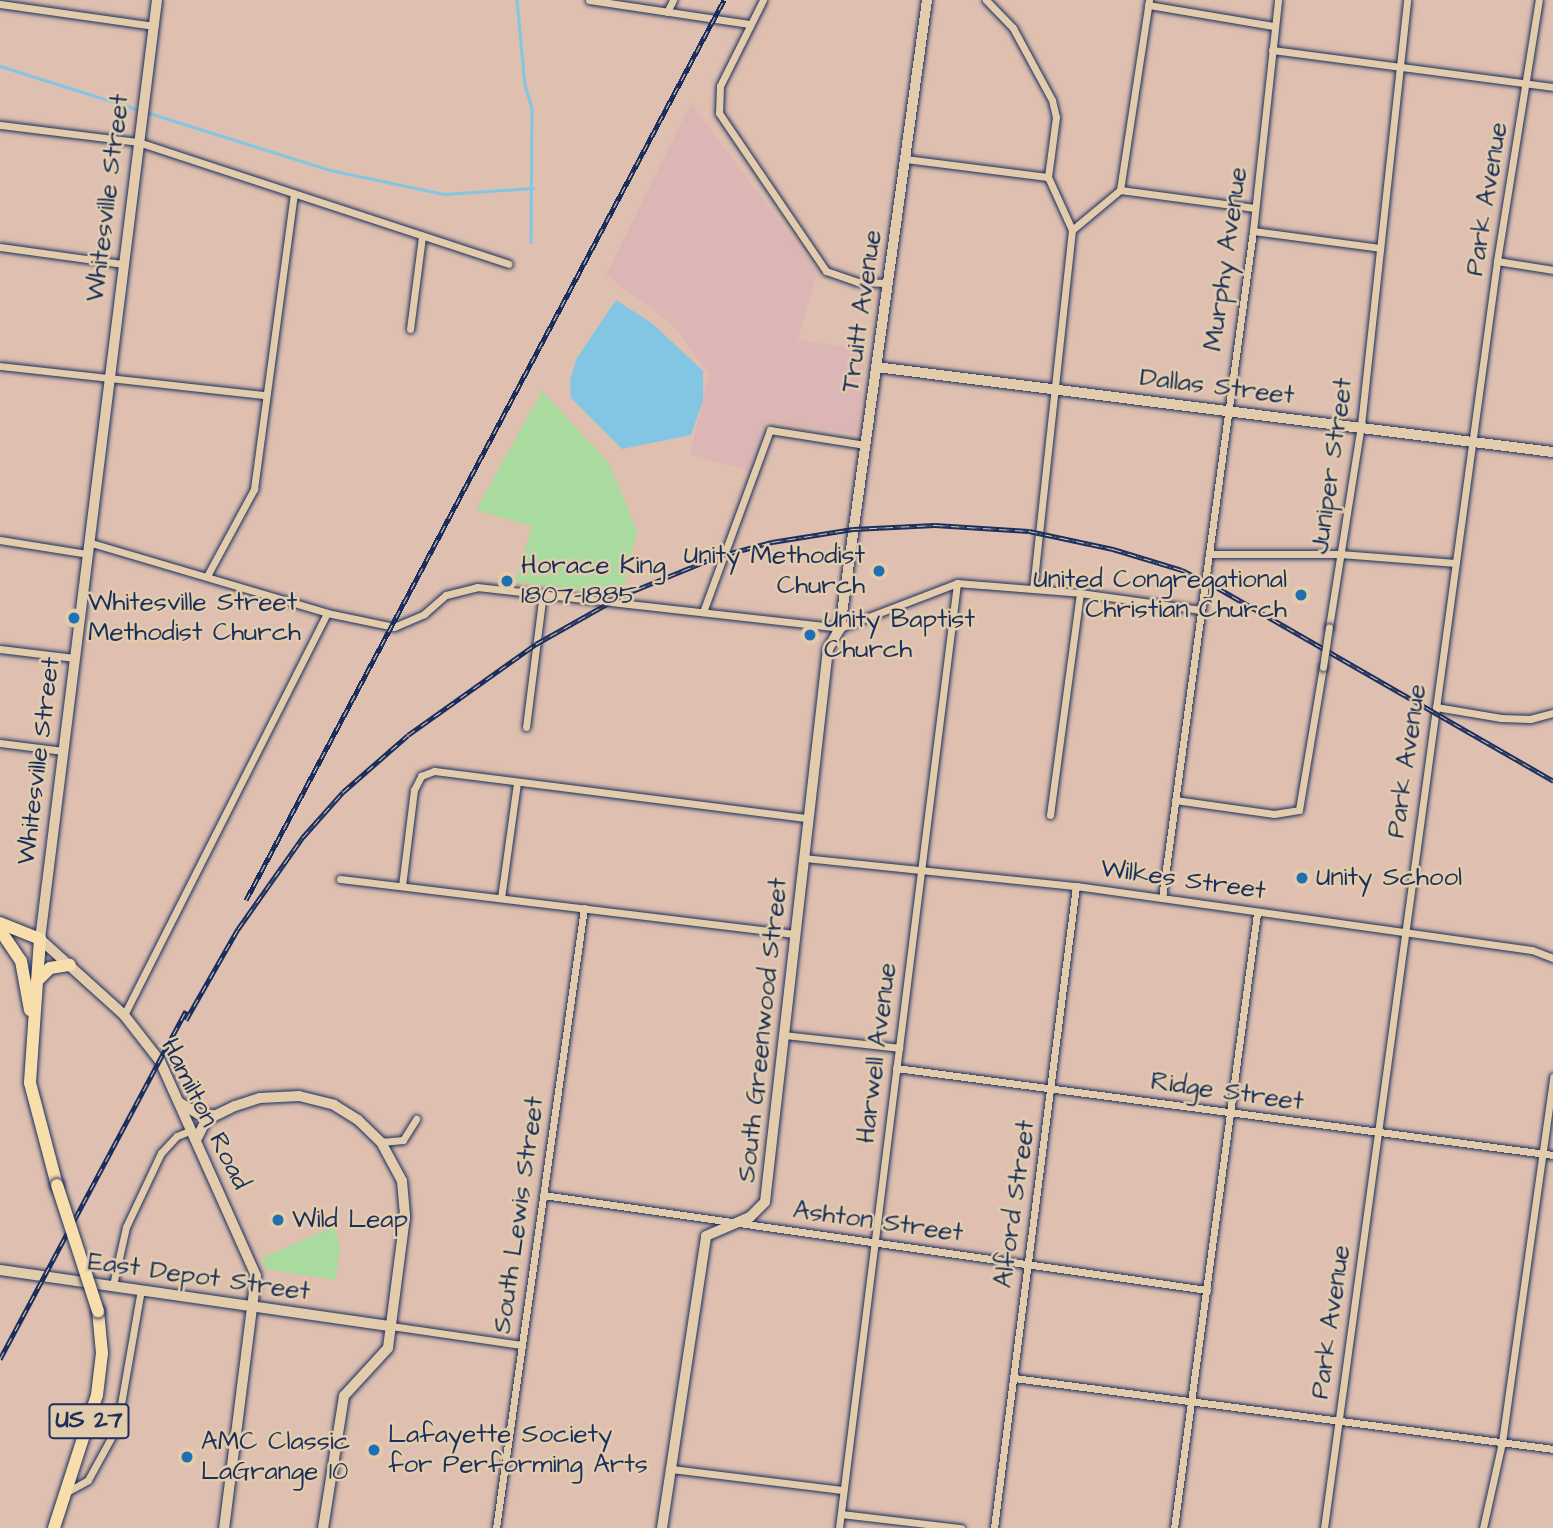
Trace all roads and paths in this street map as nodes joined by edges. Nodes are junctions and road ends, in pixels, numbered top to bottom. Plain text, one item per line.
1 (157, 0) edge
2 (589, 0) edge
3 (673, 0) edge
4 (762, 0) edge
5 (927, 0) edge
6 (986, 0) edge
7 (1278, 0) edge
8 (1407, 0) edge
9 (1539, 0) edge
10 (1148, 3) edge
11 (0, 4) edge
12 (667, 12) junction
13 (749, 24) junction
14 (154, 26) junction
15 (1273, 26) junction
16 (1272, 50) junction
17 (1398, 69) junction
18 (1527, 86) junction
19 (1553, 87) edge
20 (0, 125) edge
21 (138, 142) junction
22 (905, 159) junction
23 (1048, 177) junction
24 (1120, 190) junction
25 (295, 194) junction
26 (1255, 208) junction
27 (1072, 230) junction
28 (1253, 231) junction
29 (422, 236) junction
30 (0, 247) edge
31 (1380, 248) junction
32 (1497, 261) junction
33 (122, 264) junction
34 (508, 264) dead end
35 (1553, 270) edge
36 (888, 283) junction
37 (410, 329) dead end
38 (0, 366) edge
39 (876, 368) junction
40 (108, 376) junction
41 (1055, 388) junction
42 (264, 395) junction
43 (1227, 409) junction
44 (1361, 425) junction
45 (1473, 440) junction
46 (865, 444) junction
47 (1553, 452) edge
48 (0, 540) edge
49 (88, 542) junction
50 (87, 554) junction
51 (1209, 554) junction
52 (1340, 554) junction
53 (1456, 563) junction
54 (207, 576) junction
55 (957, 583) junction
56 (1033, 589) junction
57 (542, 593) junction
58 (1080, 593) junction
59 (1201, 610) junction
60 (703, 612) junction
61 (327, 613) junction
62 (840, 628) junction
63 (0, 649) edge
64 (74, 658) junction
65 (1436, 707) junction
66 (1553, 713) edge
67 (526, 727) dead end
68 (0, 743) edge
69 (63, 751) junction
70 (517, 782) junction
71 (1175, 800) junction
72 (1050, 815) dead end
73 (808, 818) junction
74 (804, 858) junction
75 (921, 870) junction
76 (340, 879) dead end
77 (402, 886) junction
78 (1076, 886) junction
79 (501, 898) junction
80 (1162, 898) junction
81 (584, 908) junction
82 (1257, 913) junction
83 (0, 923) edge
84 (0, 930) edge
85 (1404, 933) junction
86 (795, 934) junction
87 (40, 939) junction
88 (1553, 958) edge
89 (70, 965) junction
90 (36, 982) junction
91 (124, 1015) junction
92 (33, 1024) junction
93 (784, 1035) junction
94 (899, 1048) junction
95 (896, 1068) junction
96 (1553, 1077) edge
97 (1052, 1088) junction
98 (178, 1100) junction
99 (1230, 1114) junction
100 (215, 1115) junction
101 (416, 1118) dead end
102 (194, 1135) junction
103 (1379, 1135) junction
104 (381, 1142) junction
105 (1542, 1153) junction
106 (1553, 1155) edge
107 (543, 1195) junction
108 (734, 1223) junction
109 (874, 1243) junction
110 (1028, 1265) junction
111 (0, 1270) edge
112 (113, 1285) junction
113 (141, 1290) junction
114 (1207, 1290) junction
115 (254, 1306) junction
116 (391, 1326) junction
117 (522, 1345) junction
118 (1014, 1378) junction
119 (1192, 1400) junction
120 (1339, 1421) junction
121 (1502, 1442) junction
122 (1553, 1449) edge
123 (671, 1469) junction
124 (844, 1490) junction
125 (63, 1494) junction
126 (841, 1514) junction
127 (54, 1528) edge
128 (224, 1528) edge
129 (323, 1528) edge
130 (496, 1528) edge
131 (662, 1528) edge
132 (839, 1528) edge
133 (961, 1528) edge
134 (994, 1528) edge
135 (1174, 1528) edge
136 (1324, 1528) edge
137 (1483, 1528) edge

1 - 14 street, Whitesville Street
2 - 12 street
3 - 12 street
4 - 13 street
5 - 22 street, Truitt Avenue
6 - 23 street
7 - 15 street, Murphy Avenue
8 - 17 street, Juniper Street
9 - 18 street, Park Avenue
10 - 15 street
10 - 24 street
11 - 14 street
12 - 13 street
13 - 36 street
14 - 21 street, Whitesville Street
15 - 16 street, Murphy Avenue
16 - 17 street
16 - 26 street, Murphy Avenue
17 - 18 street
17 - 31 street, Juniper Street
18 - 19 street
18 - 32 street, Park Avenue
20 - 21 street
21 - 25 street
21 - 33 street, Whitesville Street
22 - 23 street
22 - 36 street, Truitt Avenue
23 - 27 street
24 - 26 street
24 - 27 street
25 - 29 street
25 - 42 street
26 - 28 street, Murphy Avenue
27 - 41 street
28 - 31 street
28 - 43 street, Murphy Avenue
29 - 34 street
29 - 37 street
30 - 33 street
31 - 44 street, Juniper Street
32 - 35 street
32 - 45 street, Park Avenue
33 - 40 street, Whitesville Street
36 - 39 street, Truitt Avenue
38 - 40 street
39 - 41 street, Dallas Street
39 - 46 street, Truitt Avenue
40 - 42 street
40 - 49 street, Whitesville Street
41 - 43 street, Dallas Street
41 - 56 street
42 - 54 street
43 - 44 street, Dallas Street
43 - 51 street, Murphy Avenue
44 - 45 street, Dallas Street
44 - 52 street, Juniper Street
45 - 47 street, Dallas Street
45 - 53 street, Park Avenue
46 - 60 street
46 - 62 street, Truitt Avenue
48 - 50 street
49 - 50 street, Whitesville Street
49 - 54 street
50 - 64 street, Whitesville Street
51 - 52 street
51 - 59 street, Murphy Avenue
52 - 53 street
52 - 71 street, Juniper Street, bridge
53 - 65 street, Park Avenue
54 - 61 street
55 - 56 street
55 - 62 street
55 - 75 street, Harwell Avenue
56 - 58 street
57 - 60 street
57 - 61 street
57 - 67 street
58 - 59 street
58 - 72 street
59 - 71 street, Murphy Avenue
60 - 62 street
61 - 91 street
62 - 73 street, South Greenwood Street
63 - 64 street
64 - 69 street, Whitesville Street
65 - 66 street
65 - 85 street, Park Avenue
68 - 69 street
69 - 87 street, Whitesville Street
70 - 73 street
70 - 77 street
70 - 79 street
71 - 80 street, Murphy Avenue
73 - 74 street, South Greenwood Street
74 - 75 street, Wilkes Street
74 - 86 street, South Greenwood Street
75 - 78 street, Wilkes Street
75 - 94 street, Harwell Avenue
76 - 77 street
77 - 79 street
78 - 80 street, Wilkes Street
78 - 97 street, Alford Street
79 - 81 street
80 - 82 street, Wilkes Street
81 - 86 street
81 - 107 street, South Lewis Street
82 - 85 street, Wilkes Street
82 - 99 street
83 - 87 highway, Hamilton Road
84 - 92 highway
85 - 88 street, Wilkes Street
85 - 103 street, Park Avenue
86 - 93 street, South Greenwood Street
87 - 89 street, Hamilton Road
87 - 90 highway, Whitesville Street / US 27
89 - 90 highway
89 - 91 street, Hamilton Road
90 - 92 highway, Whitesville Street / US 27
91 - 98 street, Hamilton Road
92 - 125 highway, Whitesville Street / US 27, bridge
93 - 94 street
93 - 108 street, South Greenwood Street
94 - 95 street, Harwell Avenue
95 - 97 street, Ridge Street
95 - 109 street, Harwell Avenue
96 - 105 street
97 - 99 street, Ridge Street
97 - 110 street, Alford Street
98 - 100 street
98 - 102 street, Hamilton Road
99 - 103 street, Ridge Street
99 - 114 street
100 - 102 street
100 - 104 street
101 - 104 street
102 - 112 street
102 - 115 street, Hamilton Road
103 - 105 street, Ridge Street
103 - 120 street, Park Avenue
104 - 116 street
105 - 106 street, Ridge Street
105 - 121 street
107 - 108 street, Ashton Street
107 - 117 street, South Lewis Street
108 - 109 street, Ashton Street
108 - 123 street, South Greenwood Street
109 - 110 street, Ashton Street
109 - 124 street, Harwell Avenue
110 - 114 street, Ashton Street
110 - 118 street, Alford Street
111 - 112 street, East Depot Street
112 - 113 street, East Depot Street
113 - 115 street, East Depot Street
113 - 125 street
114 - 119 street
115 - 116 street, East Depot Street
115 - 128 street, Hamilton Road
116 - 117 street
116 - 129 street
117 - 130 street, South Lewis Street
118 - 119 street
118 - 134 street, Alford Street
119 - 120 street
119 - 135 street
120 - 121 street
120 - 136 street, Park Avenue
121 - 122 street
121 - 137 street
123 - 124 street
123 - 131 street, South Greenwood Street
124 - 126 street, Harwell Avenue
125 - 127 highway, US 27
126 - 132 street, Harwell Avenue
126 - 133 street

